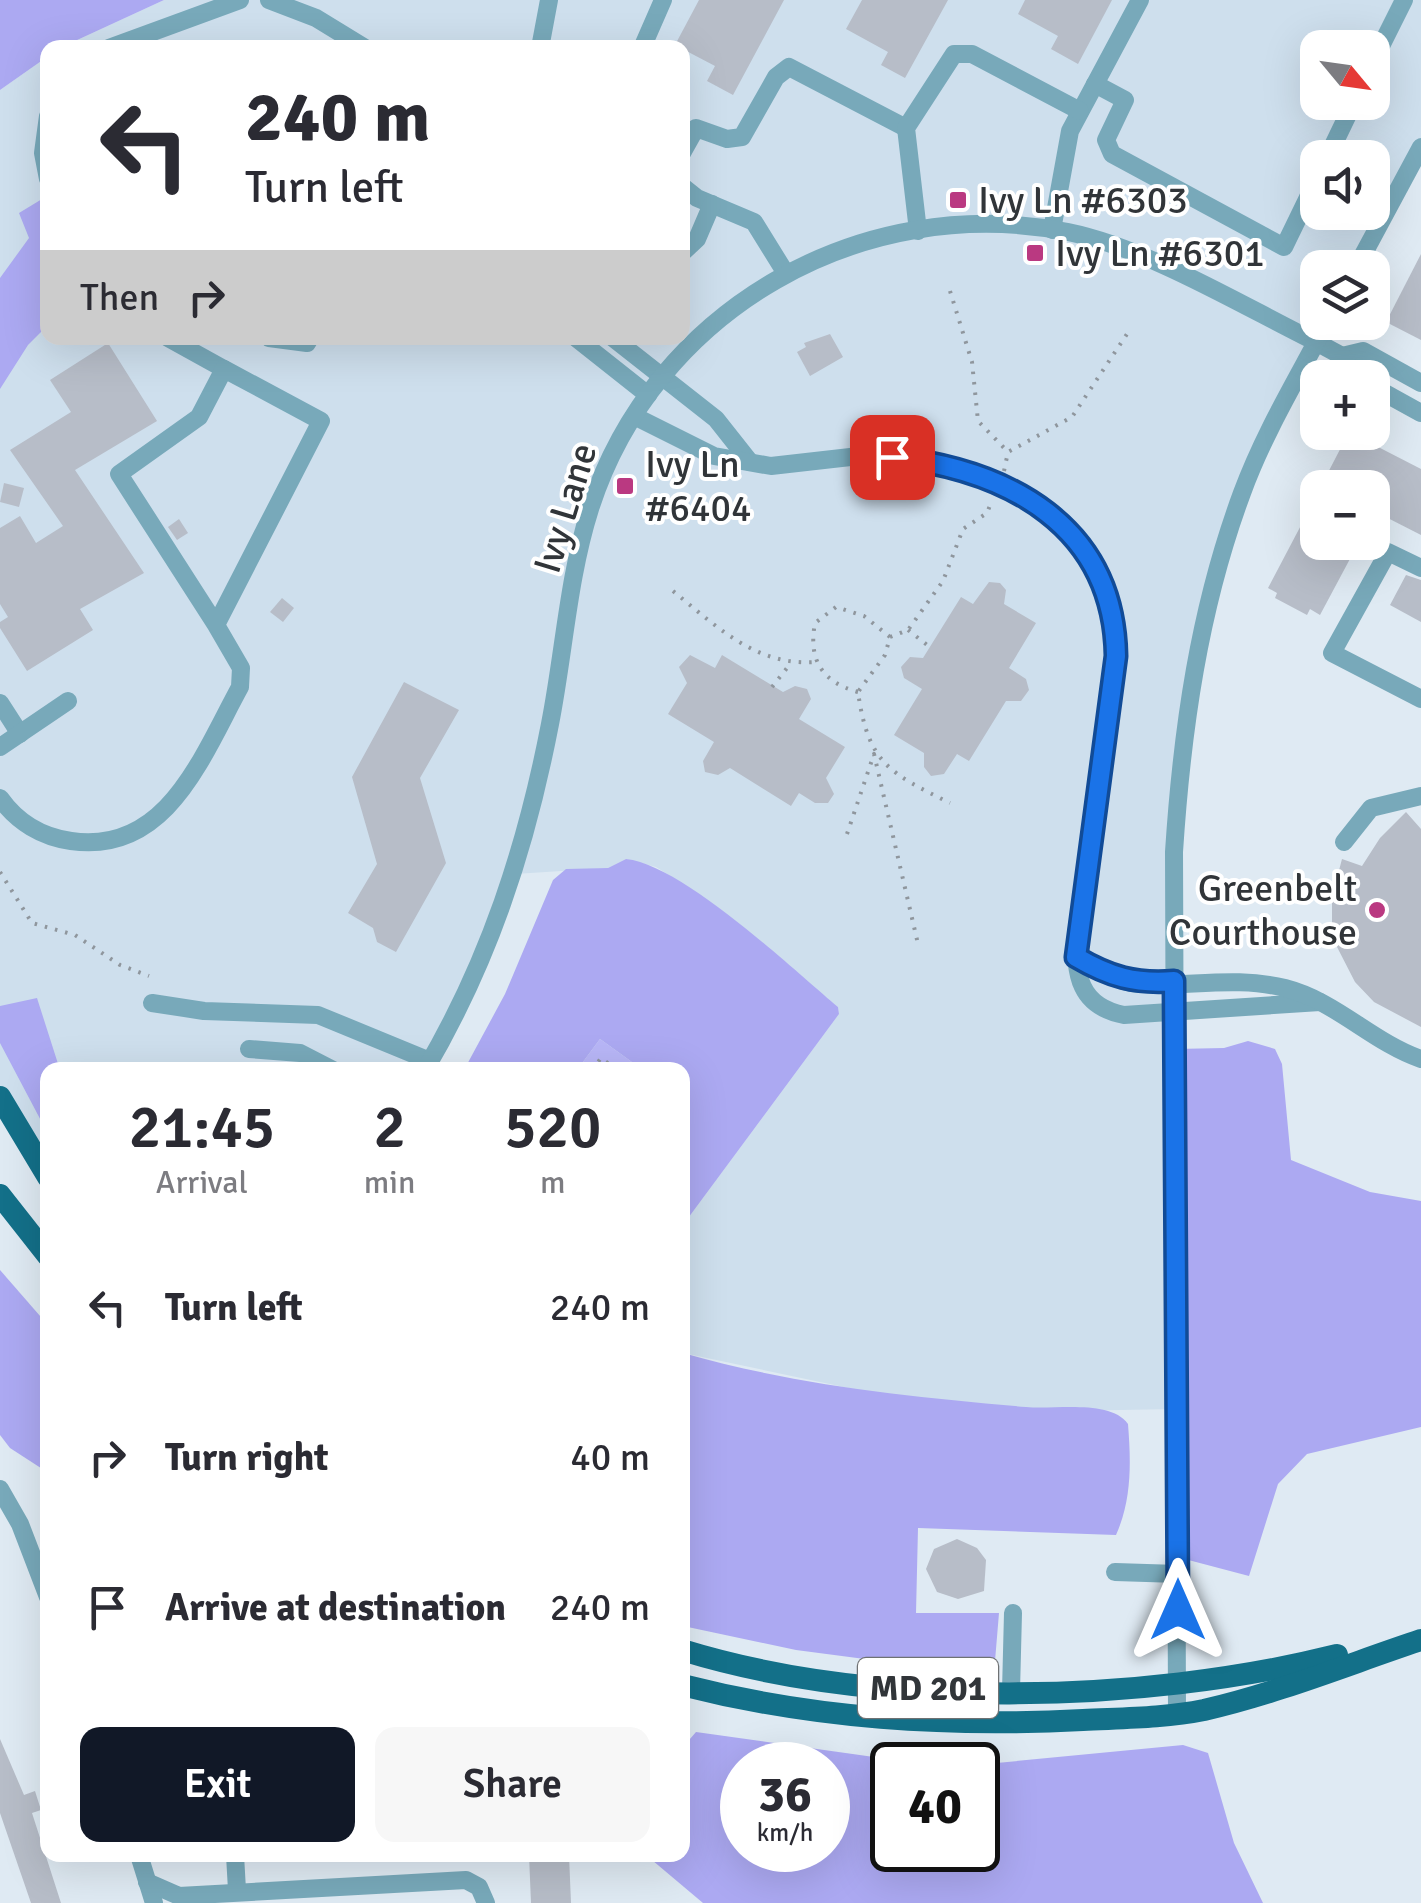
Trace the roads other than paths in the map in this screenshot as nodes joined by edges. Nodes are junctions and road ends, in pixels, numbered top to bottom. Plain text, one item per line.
1 (240, 0) edge
2 (269, 0) edge
3 (549, 0) edge
4 (663, 0) edge
5 (1140, 0) edge
6 (1404, 0) edge
7 (1389, 30) edge
8 (131, 40) edge
9 (352, 40) edge
10 (542, 40) edge
11 (646, 40) edge
12 (1095, 84) junction
13 (1080, 111) junction
14 (690, 123) edge
15 (906, 128) junction
16 (1421, 146) edge
17 (690, 191) edge
18 (712, 204) junction
19 (1300, 215) edge
20 (1052, 230) junction
21 (918, 231) junction
22 (690, 244) edge
23 (1366, 250) edge
24 (785, 272) junction
25 (1316, 342) junction
26 (181, 345) edge
27 (585, 345) edge
28 (622, 345) edge
29 (1342, 356) junction
30 (1345, 360) edge
31 (224, 369) junction
32 (661, 376) junction
33 (1421, 383) edge
34 (648, 395) junction
35 (1390, 396) edge
36 (1421, 412) edge
37 (634, 416) junction
38 (750, 462) junction
39 (1421, 568) edge
40 (216, 625) junction
41 (1421, 699) edge
42 (68, 701) dead end
43 (0, 703) edge
44 (20, 734) junction
45 (0, 747) edge
46 (1421, 796) edge
47 (0, 798) edge
48 (1344, 842) dead end
49 (1076, 957) junction
50 (1174, 981) junction
51 (1320, 1002) junction
52 (152, 1003) dead end
53 (1175, 1011) junction
54 (249, 1049) dead end
55 (1421, 1059) edge
56 (316, 1062) edge
57 (418, 1062) edge
58 (429, 1062) edge
59 (0, 1098) edge
60 (40, 1164) edge
61 (0, 1195) edge
62 (40, 1246) edge
63 (0, 1489) edge
64 (1115, 1572) dead end
65 (1178, 1574) junction
66 (40, 1577) edge
67 (1013, 1613) dead end
68 (1421, 1636) edge
69 (690, 1652) edge
70 (1177, 1683) junction
71 (690, 1688) edge
72 (1011, 1691) junction
73 (1177, 1713) junction
74 (141, 1862) edge
75 (235, 1862) edge
76 (147, 1882) junction
77 (237, 1890) junction
78 (278, 1896) edge
79 (154, 1903) edge
80 (486, 1903) edge

1 - 8 street
2 - 9 street
3 - 10 street
4 - 11 street
5 - 12 street
6 - 7 street
12 - 13 street
12 - 19 street
13 - 15 street
13 - 20 street
14 - 15 street
15 - 21 street
16 - 23 street
17 - 18 street
18 - 22 street
18 - 24 street
20 - 21 street, Ivy Lane
20 - 25 street, Ivy Lane
21 - 24 street, Ivy Lane
24 - 32 street, Ivy Lane
25 - 29 street, Ivy Lane
25 - 50 street
26 - 31 street
27 - 34 street
28 - 32 street
29 - 30 street
29 - 33 street
31 - 40 street
31 - 40 street
32 - 34 street, Ivy Lane
32 - 38 street
34 - 37 street, Ivy Lane
35 - 36 street
37 - 38 street
37 - 58 street, Ivy Lane
38 - 49 street
39 - 41 street
40 - 47 street
42 - 44 street
43 - 44 street
44 - 45 street
46 - 48 street
49 - 50 street
49 - 53 street
50 - 51 street
50 - 53 street
51 - 53 street
51 - 55 street
52 - 57 street
53 - 65 street
54 - 56 street
59 - 60 main road
61 - 62 main road
63 - 66 street
64 - 65 street
65 - 70 street
67 - 72 street
68 - 70 main road, MD 201
68 - 73 main road, MD 201
69 - 72 main road, MD 201
70 - 72 main road, MD 201
70 - 73 street
71 - 73 main road, MD 201
74 - 76 street
75 - 77 street
76 - 77 street
76 - 79 street
77 - 78 street
78 - 80 street

